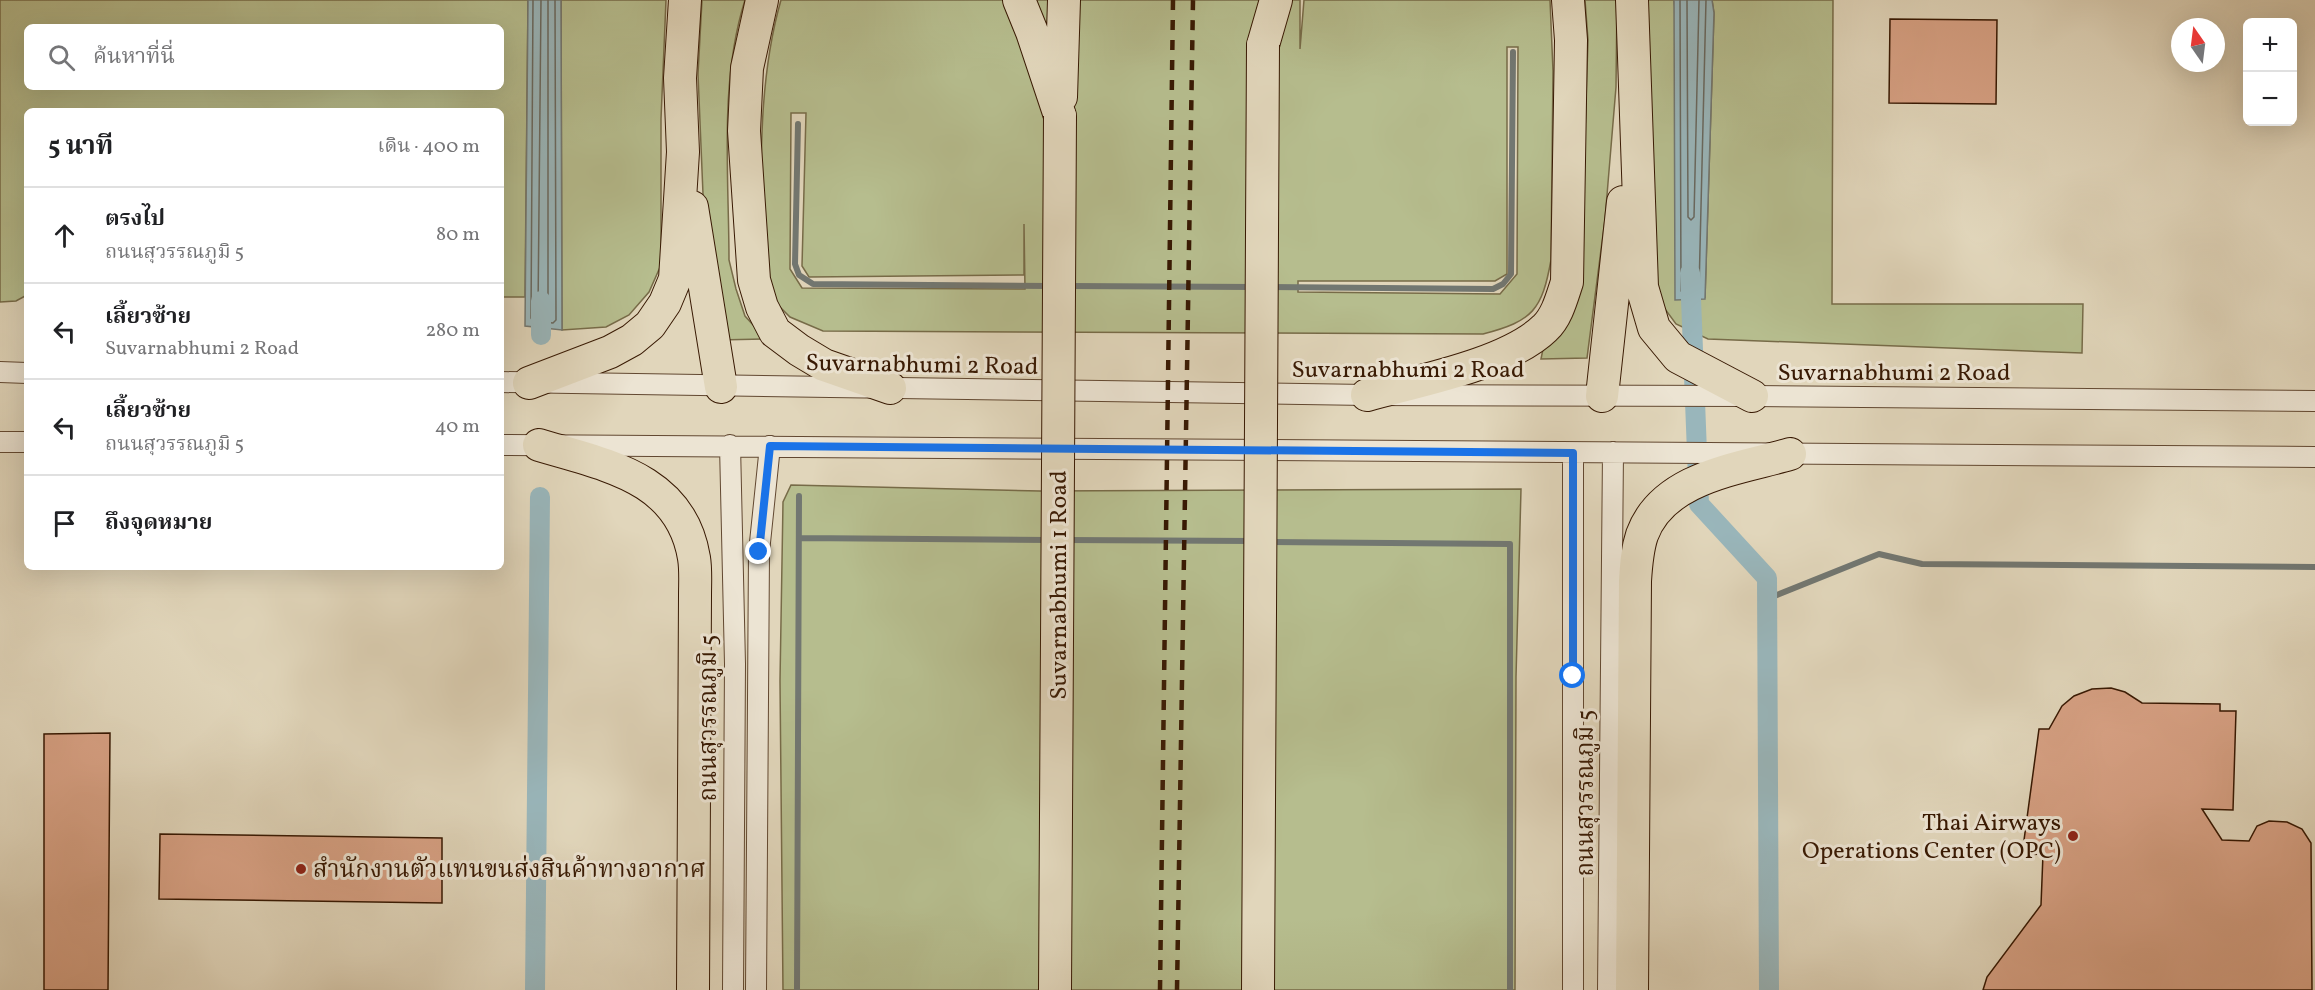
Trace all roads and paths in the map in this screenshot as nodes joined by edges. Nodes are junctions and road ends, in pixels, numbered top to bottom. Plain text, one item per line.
1 (685, 0) edge
2 (762, 0) edge
3 (1018, 0) edge
4 (1064, 0) edge
5 (1263, 0) edge
6 (1276, 0) edge
7 (1568, 0) edge
8 (1632, 0) edge
9 (1263, 45) junction
10 (1636, 85) junction
11 (1060, 116) junction
12 (683, 152) junction
13 (0, 372) edge
14 (24, 373) edge
15 (515, 382) edge
16 (721, 387) junction
17 (890, 388) junction
18 (1368, 395) junction
19 (1602, 396) junction
20 (1752, 396) junction
21 (2315, 401) edge
22 (0, 442) edge
23 (24, 442) edge
24 (504, 445) edge
25 (539, 445) junction
26 (730, 445) junction
27 (770, 446) junction
28 (1573, 453) junction
29 (1613, 453) junction
30 (1790, 454) junction
31 (2315, 457) edge
32 (693, 990) edge
33 (732, 990) edge
34 (756, 990) edge
35 (1055, 990) edge
36 (1258, 990) edge
37 (1573, 990) edge
38 (1608, 990) edge
39 (1632, 990) edge

1 - 12 highway
2 - 17 highway
3 - 11 highway
4 - 11 highway, Suvarnabhumi 1 Road
5 - 9 highway
6 - 9 highway
7 - 18 highway
8 - 10 highway
9 - 36 highway, bridge
10 - 19 highway
10 - 20 highway
11 - 35 highway, Suvarnabhumi 1 Road, bridge
12 - 15 highway
12 - 16 highway
13 - 14 street
15 - 16 street, Suvarnabhumi 2 Road
16 - 17 street, Suvarnabhumi 2 Road
17 - 18 street, Suvarnabhumi 2 Road
18 - 19 street, Suvarnabhumi 2 Road
19 - 20 street, Suvarnabhumi 2 Road
20 - 21 street, Suvarnabhumi 2 Road
22 - 23 street
24 - 25 street
25 - 26 street
25 - 32 highway
26 - 27 street
26 - 33 street, ถนนสุวรรณภูมิ 5
27 - 28 street
27 - 34 street, ถนนสุวรรณภูมิ 5
28 - 29 street
28 - 37 street, ถนนสุวรรณภูมิ 5
29 - 30 street
29 - 38 street, ถนนสุวรรณภูมิ 5
30 - 31 street
30 - 39 highway

